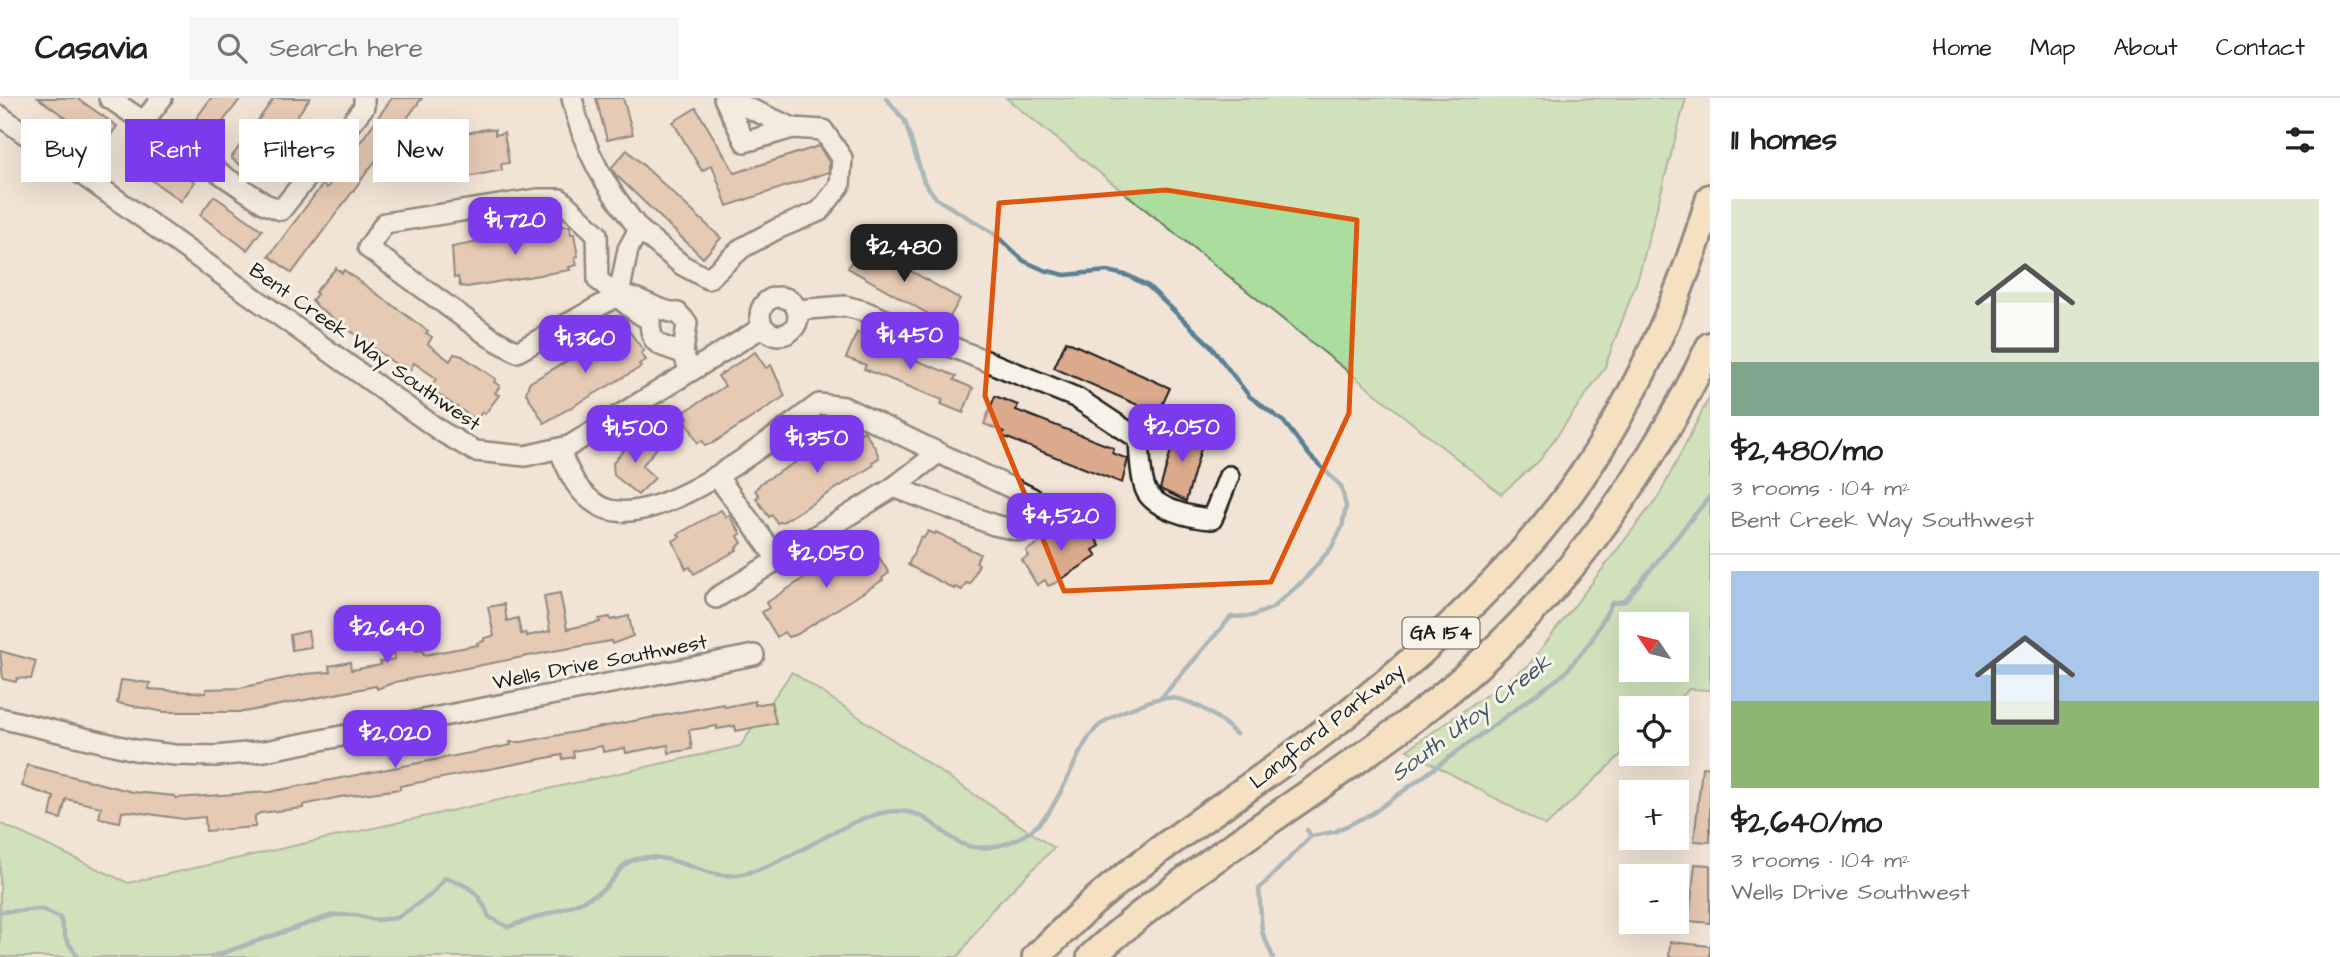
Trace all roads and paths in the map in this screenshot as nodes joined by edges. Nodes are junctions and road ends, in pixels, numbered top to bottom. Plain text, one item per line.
1 (109, 98) edge
2 (162, 98) edge
3 (364, 98) edge
4 (572, 98) edge
5 (725, 98) edge
6 (0, 116) edge
7 (141, 119) edge
8 (146, 119) edge
9 (793, 128) junction
10 (225, 177) edge
11 (1710, 198) edge
12 (639, 229) junction
13 (619, 295) junction
14 (797, 310) junction
15 (763, 327) junction
16 (1710, 346) edge
17 (683, 354) junction
18 (559, 449) junction
19 (938, 453) junction
20 (717, 476) junction
21 (1229, 476) dead end
22 (894, 487) junction
23 (778, 560) junction
24 (716, 598) dead end
25 (754, 655) dead end
26 (0, 718) edge
27 (1036, 957) edge
28 (1091, 957) edge

1 - 7 street
2 - 8 street
3 - 10 street
4 - 12 street
5 - 9 street
5 - 9 street
6 - 18 street, Bent Creek Way Southwest
9 - 12 street
11 - 27 highway, Langford Parkway / GA 154
12 - 13 street
13 - 13 street
13 - 17 street
14 - 15 street
14 - 15 street
14 - 21 street
15 - 17 street, Bent Creek Way Southwest
16 - 28 highway, Langford Parkway / GA 154
17 - 18 street, Bent Creek Way Southwest
18 - 20 street
19 - 20 street
19 - 22 street
19 - 22 street
20 - 23 street
22 - 23 street
23 - 24 street
25 - 26 street, Wells Drive Southwest

